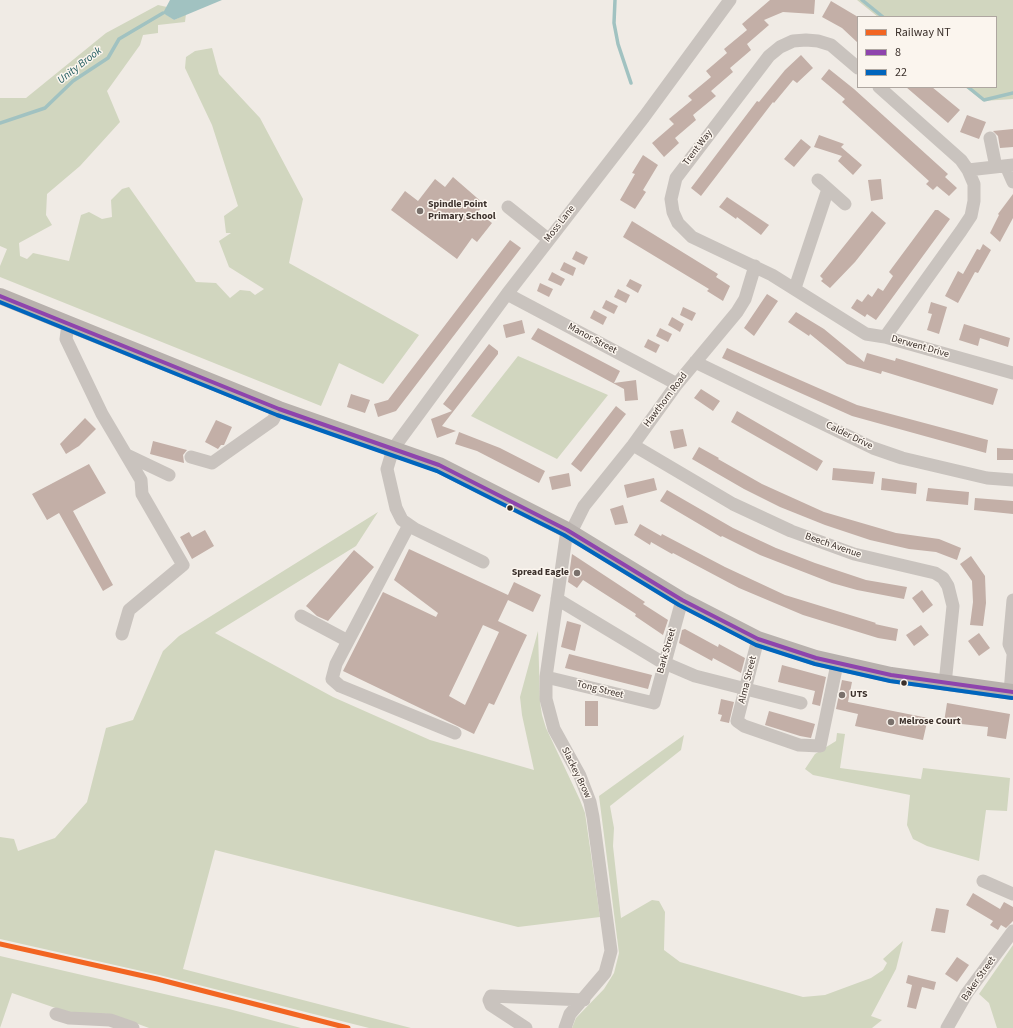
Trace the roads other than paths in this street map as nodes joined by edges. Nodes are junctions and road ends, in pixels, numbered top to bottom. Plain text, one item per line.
1 (730, 0) edge
2 (857, 67) edge
3 (880, 88) edge
4 (990, 138) dead end
5 (1005, 166) edge
6 (968, 170) junction
7 (818, 180) dead end
8 (1013, 182) edge
9 (828, 189) junction
10 (845, 204) dead end
11 (508, 207) dead end
12 (548, 239) junction
13 (755, 266) junction
14 (795, 288) junction
15 (507, 294) junction
16 (0, 296) edge
17 (831, 312) joint
18 (68, 324) junction
19 (885, 337) junction
20 (695, 362) junction
21 (1013, 373) edge
22 (677, 384) junction
23 (279, 409) junction
24 (633, 445) junction
25 (393, 449) junction
26 (127, 455) junction
27 (191, 457) dead end
28 (169, 475) dead end
29 (1013, 480) edge
30 (409, 525) junction
31 (569, 531) junction
32 (483, 562) dead end
33 (556, 599) junction
34 (682, 600) junction
35 (1013, 600) edge
36 (301, 616) dead end
37 (122, 634) dead end
38 (348, 640) junction
39 (758, 640) junction
40 (1013, 654) edge
41 (664, 663) junction
42 (838, 664) junction
43 (546, 676) junction
44 (945, 684) junction
45 (746, 688) junction
46 (1011, 692) edge
47 (654, 703) joint
48 (801, 703) dead end
49 (455, 733) dead end
50 (983, 881) dead end
51 (1013, 894) edge
52 (1013, 931) edge
53 (584, 1000) junction
54 (56, 1014) dead end
55 (133, 1028) edge
56 (526, 1028) edge
57 (565, 1028) edge
58 (947, 1028) edge

1 - 12 street, Moss Lane
2 - 13 street, Trent Way
3 - 6 street
4 - 5 street
5 - 6 street
5 - 8 street
6 - 19 street
7 - 9 street
9 - 10 street
9 - 14 street
11 - 12 street
12 - 15 street, Moss Lane
13 - 14 street, Trent Way
13 - 20 street, Hawthorn Road
14 - 17 street, Trent Way
15 - 22 street, Manor Street
15 - 25 street, Moss Lane
16 - 18 main road
17 - 19 street, Derwent Drive
18 - 23 main road
18 - 26 street
19 - 21 street, Derwent Drive
20 - 22 street, Hawthorn Road
20 - 29 street, Calder Drive
22 - 24 street, Hawthorn Road
23 - 25 main road
23 - 27 street
24 - 31 street, Hawthorn Road
24 - 44 street, Beech Avenue
25 - 30 street, Moss Lane
25 - 31 main road
26 - 28 street
26 - 37 street
30 - 32 street
30 - 38 street
31 - 33 street, Slackey Brow
31 - 34 main road
33 - 41 street
33 - 43 street, Slackey Brow
34 - 39 main road
34 - 41 street, Bark Street
35 - 40 street
36 - 38 street
38 - 49 street
39 - 42 main road
39 - 45 street, Alma Street
40 - 46 street
41 - 45 street
41 - 47 street, Bark Street
42 - 44 main road
42 - 45 street, Alma Street
43 - 47 street, Tong Street
43 - 53 street, Slackey Brow
44 - 46 main road
45 - 48 street
50 - 51 street
52 - 58 street, Baker Street
53 - 56 street
53 - 57 street, Slackey Brow
54 - 55 street

